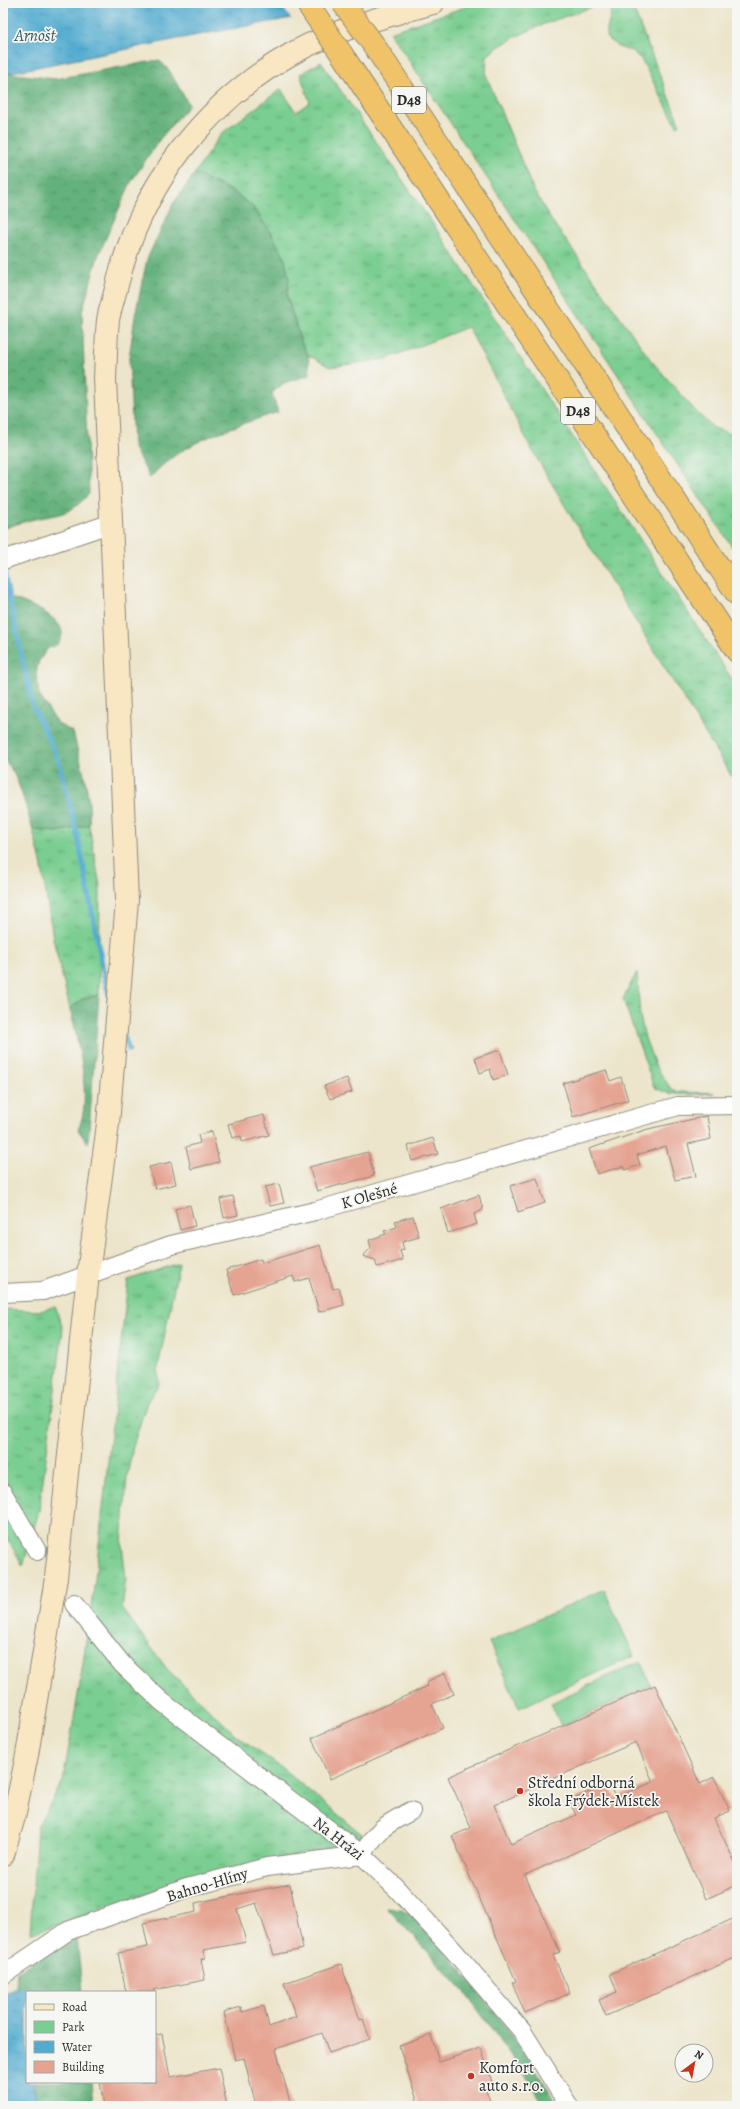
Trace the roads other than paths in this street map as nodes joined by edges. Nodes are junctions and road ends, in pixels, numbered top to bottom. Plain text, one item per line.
1 (307, 3) edge
2 (343, 3) edge
3 (432, 3) edge
4 (112, 523) junction
5 (8, 559) edge
6 (737, 594) edge
7 (737, 651) edge
8 (737, 1105) edge
9 (88, 1274) junction
10 (3, 1293) edge
11 (3, 1492) edge
12 (37, 1551) dead end
13 (74, 1604) dead end
14 (411, 1811) dead end
15 (3, 1855) edge
16 (362, 1855) junction
17 (3, 1975) edge
18 (569, 2106) edge

1 - 7 highway, D48, bridge
2 - 6 highway, D48, bridge
3 - 4 street
4 - 5 street
4 - 9 street
8 - 9 street, K Olešné
9 - 10 street, K Olešné
9 - 15 street
11 - 12 street
13 - 16 street, Na Hrázi
14 - 16 street
16 - 17 street, Bahno-Hlíny
16 - 18 street, Na Hrázi

